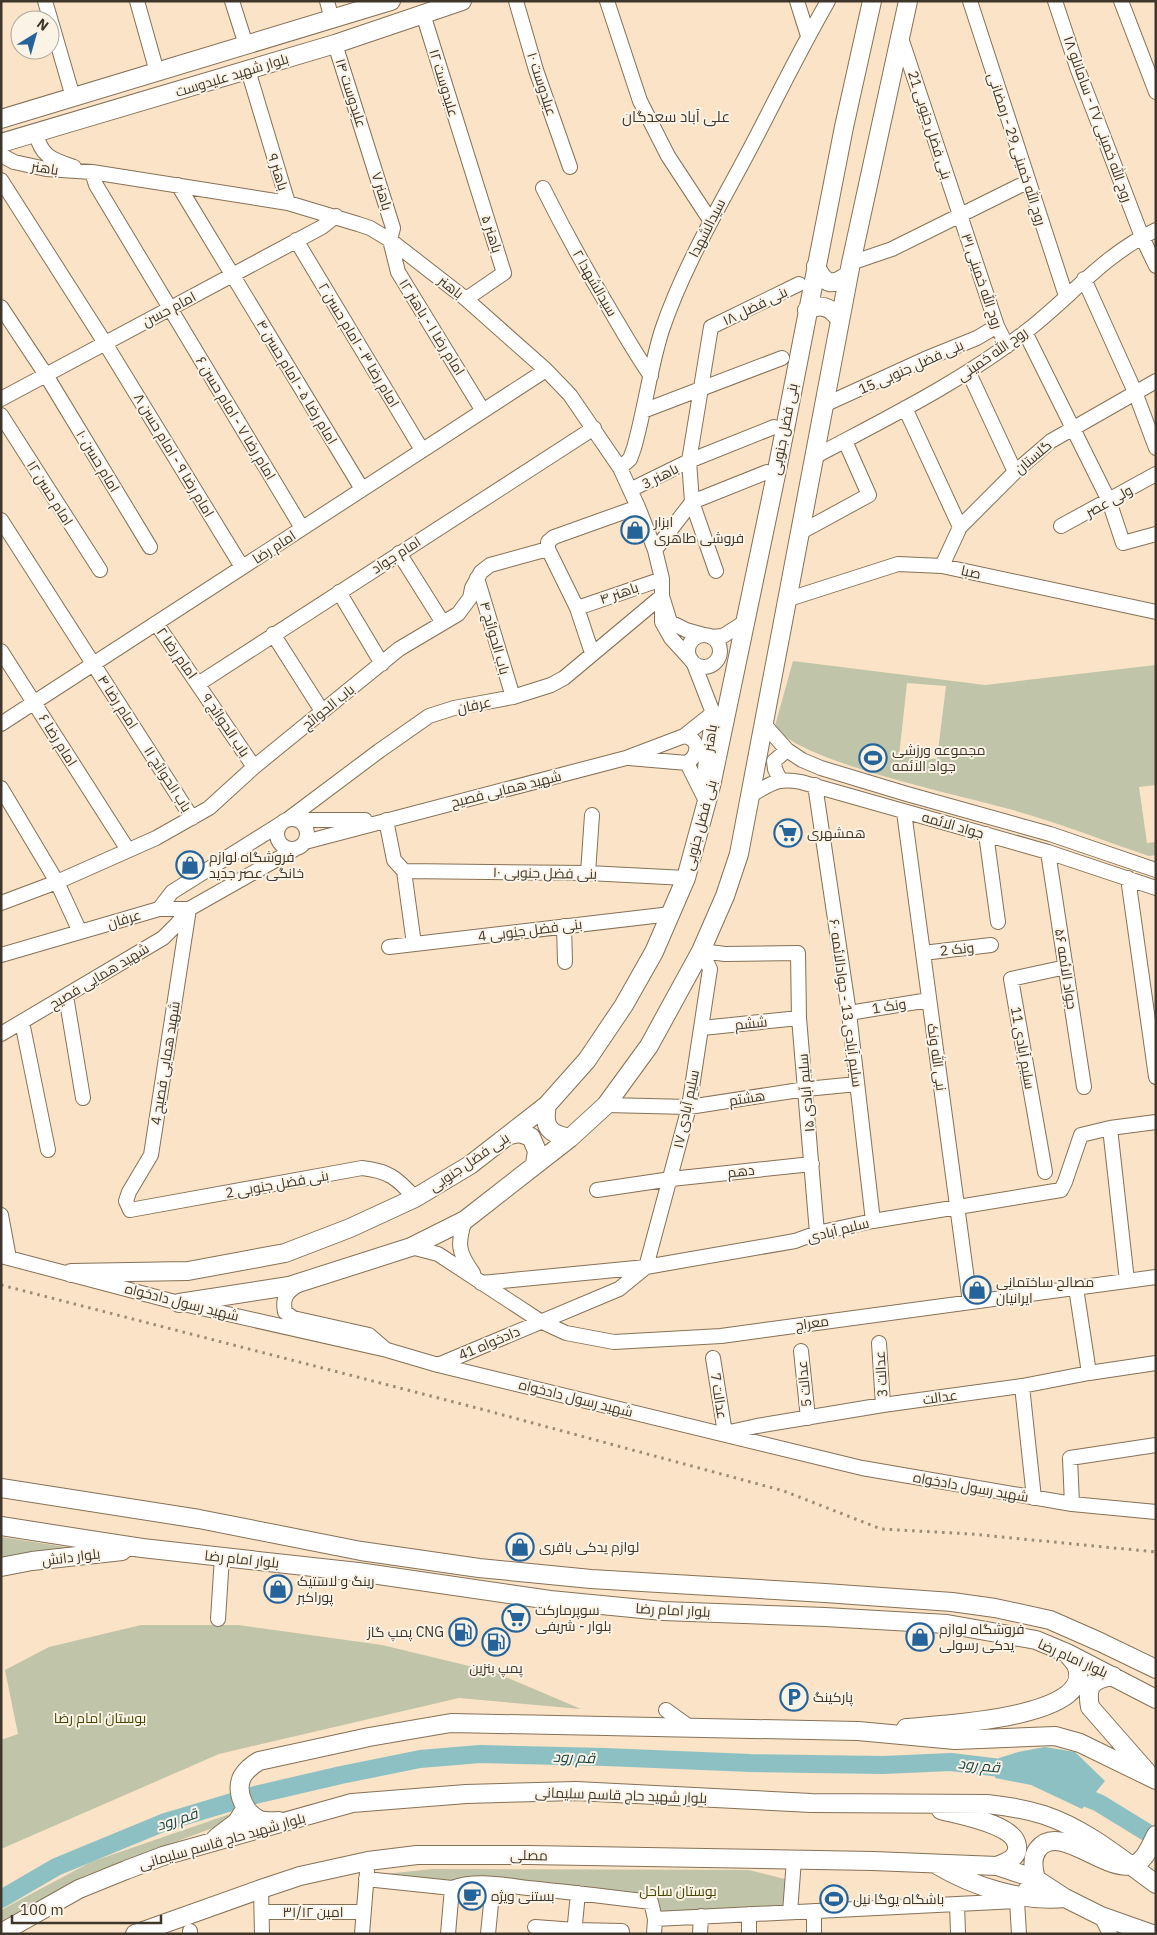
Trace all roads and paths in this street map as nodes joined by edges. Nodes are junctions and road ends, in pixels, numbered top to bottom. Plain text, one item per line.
1 (137, 1) edge
2 (232, 1) edge
3 (327, 1) edge
4 (391, 1) edge
5 (516, 1) edge
6 (607, 1) edge
7 (798, 1) edge
8 (828, 1) edge
9 (872, 1) edge
10 (908, 1) edge
11 (970, 1) edge
12 (1055, 1) edge
13 (1121, 1) edge
14 (457, 2) edge
15 (46, 5) edge
16 (423, 14) junction
17 (332, 20) junction
18 (900, 35) junction
19 (808, 36) junction
20 (334, 44) junction
21 (246, 45) junction
22 (248, 70) junction
23 (157, 72) junction
24 (1156, 92) edge
25 (73, 97) junction
26 (1, 119) edge
27 (36, 133) junction
28 (367, 142) joint
29 (1, 143) edge
30 (465, 151) joint
31 (1, 155) edge
32 (570, 167) dead end
33 (92, 172) junction
34 (1, 180) edge
35 (1027, 182) junction
36 (178, 185) junction
37 (544, 188) dead end
38 (288, 203) junction
39 (960, 215) junction
40 (336, 216) junction
41 (710, 220) junction
42 (1156, 230) edge
43 (1142, 237) junction
44 (296, 240) junction
45 (390, 240) junction
46 (816, 266) junction
47 (1156, 266) edge
48 (850, 269) junction
49 (233, 275) junction
50 (1084, 279) junction
51 (799, 284) dead end
52 (1066, 296) junction
53 (466, 298) junction
54 (1, 307) edge
55 (170, 308) junction
56 (807, 310) junction
57 (840, 320) junction
58 (997, 326) junction
59 (1026, 332) junction
60 (105, 343) junction
61 (1006, 346) junction
62 (782, 358) dead end
63 (546, 370) junction
64 (969, 372) junction
65 (46, 375) junction
66 (651, 376) junction
67 (1156, 381) edge
68 (701, 390) junction
69 (1135, 392) junction
70 (1, 399) edge
71 (824, 405) junction
72 (905, 408) junction
73 (483, 411) junction
74 (643, 411) junction
75 (1, 415) edge
76 (774, 427) dead end
77 (1074, 427) junction
78 (594, 428) junction
79 (845, 441) junction
80 (1156, 448) edge
81 (422, 450) junction
82 (814, 457) junction
83 (689, 461) junction
84 (620, 468) junction
85 (767, 472) dead end
86 (1015, 472) junction
87 (1156, 474) edge
88 (362, 489) junction
89 (630, 490) junction
90 (1109, 501) junction
91 (692, 502) junction
92 (638, 507) junction
93 (1, 520) edge
94 (1061, 526) dead end
95 (960, 527) junction
96 (302, 528) junction
97 (801, 532) junction
98 (1156, 534) edge
99 (150, 547) dead end
100 (548, 549) junction
101 (655, 550) junction
102 (399, 553) junction
103 (942, 566) junction
104 (242, 567) junction
105 (100, 570) dead end
106 (716, 571) dead end
107 (478, 578) junction
108 (662, 579) junction
109 (339, 592) junction
110 (662, 596) junction
111 (788, 600) junction
112 (577, 608) junction
113 (1156, 612) edge
114 (745, 622) junction
115 (156, 623) junction
116 (443, 623) junction
117 (273, 634) junction
118 (708, 636) junction
119 (1, 651) edge
120 (592, 653) junction
121 (693, 663) junction
122 (94, 664) junction
123 (382, 664) junction
124 (198, 684) junction
125 (513, 697) junction
126 (34, 702) junction
127 (322, 711) junction
128 (714, 713) junction
129 (764, 723) junction
130 (1, 724) edge
131 (684, 736) junction
132 (143, 741) joint
133 (787, 750) junction
134 (626, 758) junction
135 (687, 764) junction
136 (254, 767) junction
137 (780, 780) junction
138 (815, 786) junction
139 (1, 788) edge
140 (708, 793) junction
141 (751, 795) junction
142 (904, 812) junction
143 (592, 814) dead end
144 (192, 818) junction
145 (386, 820) junction
146 (289, 821) junction
147 (986, 834) junction
148 (300, 845) junction
149 (128, 850) junction
150 (1048, 852) junction
151 (1156, 870) edge
152 (404, 871) junction
153 (588, 873) junction
154 (686, 878) junction
155 (1128, 878) junction
156 (57, 882) junction
157 (1156, 888) edge
158 (1, 904) edge
159 (159, 909) junction
160 (189, 910) junction
161 (671, 914) junction
162 (998, 922) dead end
163 (564, 926) junction
164 (80, 932) junction
165 (414, 944) junction
166 (990, 945) dead end
167 (389, 947) dead end
168 (701, 950) junction
169 (923, 953) junction
170 (1, 955) edge
171 (565, 962) dead end
172 (1066, 967) junction
173 (66, 996) junction
174 (930, 1000) junction
175 (849, 1013) junction
176 (799, 1018) junction
177 (22, 1022) junction
178 (702, 1028) junction
179 (1, 1034) edge
180 (1156, 1077) edge
181 (857, 1084) junction
182 (1084, 1087) dead end
183 (806, 1089) junction
184 (83, 1098) dead end
185 (547, 1105) junction
186 (606, 1105) junction
187 (689, 1107) junction
188 (1156, 1122) edge
189 (1110, 1128) junction
190 (510, 1135) junction
191 (570, 1138) junction
192 (48, 1150) dead end
193 (535, 1164) junction
194 (812, 1164) junction
195 (1045, 1172) dead end
196 (671, 1179) junction
197 (597, 1190) dead end
198 (414, 1198) junction
199 (957, 1208) junction
200 (130, 1210) joint
201 (1, 1215) edge
202 (465, 1220) junction
203 (873, 1222) junction
204 (818, 1233) junction
205 (411, 1248) junction
206 (5, 1257) edge
207 (646, 1267) junction
208 (70, 1273) junction
209 (1156, 1277) edge
210 (1127, 1281) junction
211 (304, 1282) junction
212 (481, 1283) junction
213 (1076, 1288) junction
214 (970, 1302) junction
215 (179, 1303) junction
216 (540, 1321) junction
217 (879, 1343) dead end
218 (387, 1350) junction
219 (801, 1351) dead end
220 (713, 1358) dead end
221 (1156, 1363) edge
222 (438, 1365) junction
223 (1089, 1373) junction
224 (1022, 1386) junction
225 (883, 1405) junction
226 (808, 1418) junction
227 (725, 1434) junction
228 (1156, 1445) edge
229 (1, 1488) edge
230 (1034, 1498) junction
231 (1072, 1504) junction
232 (1156, 1512) edge
233 (1, 1526) edge
234 (142, 1548) junction
235 (222, 1557) junction
236 (1, 1567) edge
237 (218, 1619) dead end
238 (1067, 1653) junction
239 (1156, 1669) edge
240 (1113, 1676) junction
241 (1156, 1699) edge
242 (666, 1710) dead end
243 (691, 1728) junction
244 (868, 1732) junction
245 (1154, 1781) edge
246 (918, 1804) junction
247 (245, 1810) junction
248 (292, 1820) junction
249 (1156, 1836) edge
250 (205, 1845) junction
251 (794, 1860) junction
252 (368, 1861) junction
253 (934, 1863) junction
254 (1131, 1865) junction
255 (997, 1866) junction
256 (366, 1879) junction
257 (1036, 1879) junction
258 (493, 1884) junction
259 (1156, 1884) edge
260 (452, 1888) junction
261 (261, 1889) junction
262 (578, 1893) junction
263 (1065, 1898) junction
264 (1020, 1899) junction
265 (958, 1904) junction
266 (814, 1911) junction
267 (262, 1912) junction
268 (363, 1912) junction
269 (790, 1912) junction
270 (749, 1914) junction
271 (701, 1916) junction
272 (1101, 1916) junction
273 (655, 1918) junction
274 (535, 1927) dead end
275 (622, 1931) dead end
276 (574, 1932) edge
277 (1, 1933) edge
278 (958, 1933) edge
279 (135, 1934) edge
280 (262, 1934) edge
281 (362, 1934) edge
282 (448, 1934) edge
283 (488, 1934) edge
284 (654, 1934) edge
285 (700, 1934) edge
286 (749, 1934) edge
287 (814, 1934) edge
288 (1019, 1934) edge
289 (1110, 1934) edge
290 (1152, 1934) edge

1 - 23 street
2 - 21 street
3 - 17 street
4 - 17 main road, بلوار شهید علیدوست
5 - 32 street, عیلدوست ۱۰
6 - 41 street
7 - 19 street
8 - 19 street, سیدالشهدا
9 - 46 main road, بنی فضل جنوبی
10 - 18 main road
11 - 35 street, روح الله خمینی 29 - رمضانی
12 - 43 street, روح الله خمینی ۲۷ - سامانلو ۱۸
13 - 24 street
14 - 16 main road, بلوار شهید علیدوست
15 - 25 street
16 - 20 main road, بلوار شهید علیدوست
16 - 30 street, علیدوست ۱۲
17 - 21 main road, بلوار شهید علیدوست
18 - 39 street, بنی فضل جنوبی 21
18 - 48 main road
19 - 41 street, سیدالشهدا
20 - 22 main road, بلوار شهید علیدوست
20 - 28 street, علیدوست ۱۴
21 - 23 main road, بلوار شهید علیدوست
22 - 27 main road, بلوار شهید علیدوست
22 - 38 street, باهنر ۹
23 - 25 main road, بلوار شهید علیدوست
25 - 26 main road, بلوار شهید علیدوست
27 - 29 main road, بلوار شهید علیدوست
27 - 33 street, باهنر
28 - 45 street, باهنر ۷
30 - 53 street, باهنر ۵
31 - 33 street, باهنر
33 - 36 street, باهنر
33 - 55 street, امام رضا ۷ - امام حسن ۶
34 - 60 street, امام رضا ۹ - امام حسن ۸
35 - 39 street
35 - 52 street, روح الله خمینی 29 - رمضانی
36 - 38 street, باهنر
36 - 49 street, امام رضا ۵ - امام حسن ۴
37 - 66 street, سیدالشهدا ۲
38 - 40 street, باهنر
39 - 48 street
39 - 58 street, روح الله خمینی ۳۱
40 - 44 street, امام حسن
40 - 45 street, باهنر
41 - 66 street, سیدالشهدا
42 - 43 street, روح الله خمینی
43 - 47 street, روح الله خمینی ۲۷ - سامانلو ۱۸
43 - 50 street, روح الله خمینی
44 - 49 street, امام حسن
44 - 81 street, امام رضا ۳ - امام حسن ۲
45 - 53 street, باهنر
45 - 73 street, امام رضا ۱ - باهنر ۱۲
46 - 48 main road
46 - 56 main road, بنی فضل جنوبی
48 - 57 main road
49 - 55 street, امام حسن
49 - 88 street, امام رضا ۵ - امام حسن ۴
50 - 52 street, روح الله خمینی
50 - 69 street
51 - 68 street, بنی فضل ۱۸
52 - 59 street, روح الله خمینی
53 - 63 street, باهنر
54 - 65 street, امام حسن ۱۰
55 - 60 street, امام حسن
55 - 96 street, امام رضا ۷ - امام حسن ۶
56 - 57 main road
56 - 114 main road, بنی فضل جنوبی
57 - 71 main road
58 - 61 street, روح الله خمینی ۳۱
58 - 71 street, بنی فضل جنوبی 15
59 - 61 street, روح الله خمینی
59 - 77 street
60 - 65 street, امام حسن
60 - 104 street, امام رضا ۹ - امام حسن ۸
61 - 64 street, روح الله خمینی
62 - 68 street
63 - 73 street, امام رضا
63 - 78 street, باهنر
64 - 72 street, روح الله خمینی
64 - 86 street
65 - 70 street, امام حسن
65 - 99 street, امام حسن ۱۰
66 - 74 street, سیدالشهدا
67 - 69 street, گلستان
68 - 74 street
68 - 83 street
69 - 77 street, گلستان
69 - 80 street
71 - 82 main road
72 - 79 street, روح الله خمینی
72 - 95 street
73 - 81 street, امام رضا
74 - 84 street, سیدالشهدا
75 - 105 street, امام حسن ۱۲
76 - 83 street, باهنر 3
77 - 86 street, گلستان
77 - 90 street
78 - 84 street, باهنر
78 - 102 street, امام جواد
79 - 82 street, روح الله خمینی
79 - 97 street
81 - 88 street, امام رضا
82 - 97 main road
83 - 89 street, باهنر 3
83 - 91 street
84 - 89 street, باهنر
85 - 91 street
86 - 95 street, گلستان
87 - 90 street, ولی عصر
88 - 96 street, امام رضا
89 - 92 street, باهنر
90 - 94 street, ولی عصر
90 - 98 street
91 - 101 street
91 - 106 street
92 - 100 street
92 - 101 street, باهنر
93 - 122 street, امام رضا ۴
95 - 103 street, گلستان
96 - 104 street, امام رضا
97 - 111 main road
100 - 107 street, باب الحوائج
100 - 112 street
101 - 108 street, باهنر
102 - 109 street, امام جواد
102 - 116 street
103 - 111 street, صبا
103 - 113 street, صبا
104 - 115 street, امام رضا
107 - 116 street, باب الحوائج
107 - 125 street, باب الحوائج ۴
108 - 110 street, باهنر
108 - 112 street, باهنر ۴
109 - 117 street, امام جواد
109 - 123 street
110 - 118 street, باهنر
110 - 120 street, عرفان
110 - 121 street, باهنر
111 - 129 main road
112 - 120 street
114 - 118 street
114 - 140 main road, بنی فضل جنوبی
115 - 122 street, امام رضا
115 - 124 street, امام رضا ۲
116 - 123 street, باب الحوائج
117 - 124 street, امام جواد
117 - 127 street
118 - 121 street
118 - 121 street
119 - 126 street, امام رضا ۶
120 - 125 street, عرفان
121 - 128 street, باهنر
122 - 126 street, امام رضا
122 - 132 street, امام رضا ۴
123 - 127 street, باب الحوائج
124 - 136 street, باب الحوائج ۹
125 - 146 street, عرفان
126 - 130 street, امام رضا
126 - 149 street, امام رضا ۶
127 - 136 street, باب الحوائج
128 - 131 street, شهید همایی فصیح
128 - 140 street, باهنر
129 - 133 street, جواد الائمه
129 - 141 main road
131 - 134 street, شهید همایی فصیح
131 - 135 street
132 - 144 street, باب الحوائج ۱۱
133 - 137 street
133 - 151 street, جواد الائمه
134 - 135 street, شهید همایی فصیح
134 - 145 street, شهید همایی فصیح
135 - 140 street
136 - 144 street, باب الحوائج
137 - 138 street, جواد الائمه
137 - 141 street
138 - 142 street, جواد الائمه
138 - 175 street, سلیم آبادی 13 - جوادالائمه ۶۰
139 - 156 street
140 - 154 main road, بنی فضل جنوبی
141 - 168 main road
142 - 147 street, جواد الائمه
142 - 169 street, نبی الله ونک
143 - 153 street
144 - 149 street, باب الحوائج
145 - 146 street, شهید همایی فصیح
145 - 148 street, شهید همایی فصیح
145 - 152 street
146 - 148 street
146 - 148 street
146 - 159 street, عرفان
147 - 150 street, جواد الائمه
147 - 162 street
148 - 160 street, شهید همایی فصیح
149 - 156 street, باب الحوائج
150 - 155 street, جواد الائمه
150 - 172 street, جواد الائمه ۵۶
152 - 153 street, بنی فضل جنوبی ۱۰
152 - 165 street
153 - 154 street, بنی فضل جنوبی ۱۰
154 - 161 main road, بنی فضل جنوبی
155 - 157 street, جواد الائمه
155 - 180 street
156 - 158 street, باب الحوائج
156 - 164 street
159 - 160 street
159 - 164 street, عرفان
160 - 173 street, شهید همایی فصیح
160 - 200 street, شهید همایی فصیح 4
161 - 163 street, بنی فضل جنوبی 4
161 - 185 main road, بنی فضل جنوبی
163 - 165 street, بنی فضل جنوبی 4
163 - 171 street
164 - 170 street, عرفان
165 - 167 street, بنی فضل جنوبی 4
166 - 169 street, ونک 2
168 - 176 street, سلیم آبادی ۱۵
168 - 178 street, سلیم آبادی ۱۷
168 - 186 main road
169 - 174 street, نبی الله ونک
172 - 182 street, جواد الائمه ۵۶
172 - 195 street, سلیم آبادی 11
173 - 177 street, شهید همایی فصیح
173 - 184 street
174 - 175 street, ونک 1
174 - 199 street, نبی الله ونک
175 - 181 street, سلیم آبادی 13 - جوادالائمه ۶۰
176 - 178 street, ششم
176 - 183 street, سلیم آبادی ۱۵
177 - 179 street, شهید همایی فصیح
177 - 192 street
178 - 187 street, سلیم آبادی ۱۷
181 - 183 street, هشتم
181 - 203 street, سلیم آبادی 13 - جوادالائمه ۶۰
183 - 187 street, هشتم
183 - 194 street, سلیم آبادی ۱۵
185 - 190 main road, بنی فضل جنوبی
185 - 191 main road
186 - 187 street, هشتم
186 - 191 main road
187 - 196 street, سلیم آبادی ۱۷
188 - 189 street, سلیم آبادی
189 - 199 street, سلیم آبادی
189 - 210 street
190 - 193 main road
190 - 198 main road, بنی فضل جنوبی
191 - 193 main road
193 - 202 main road
194 - 196 street, دهم
194 - 204 street, سلیم آبادی ۱۵
196 - 197 street, دهم
196 - 207 street, سلیم آبادی ۱۷
198 - 200 street, بنی فضل جنوبی 2
198 - 208 main road, بنی فضل جنوبی
199 - 203 street, سلیم آبادی
199 - 214 street, نبی الله ونک
201 - 206 street
202 - 205 main road
202 - 212 street, معراج
203 - 204 street, سلیم آبادی
204 - 207 street, سلیم آبادی
205 - 211 main road
205 - 212 street, معراج
206 - 208 street, شهید رسول دادخواه
207 - 212 street, سلیم آبادی
207 - 216 street, دادخواه 41
208 - 215 street, شهید رسول دادخواه
209 - 210 street, معراج
210 - 213 street, معراج
211 - 215 main road
211 - 218 street
212 - 216 street, معراج
213 - 214 street, معراج
213 - 223 street
214 - 216 street, معراج
215 - 218 street, شهید رسول دادخواه
216 - 222 street, دادخواه 41
217 - 225 street, عدالت 3
218 - 222 street, شهید رسول دادخواه
219 - 226 street, عدالت 5
220 - 227 street, عدالت 7
221 - 223 street, عدالت
222 - 227 street, شهید رسول دادخواه
223 - 224 street, عدالت
224 - 225 street, عدالت
224 - 230 street
225 - 226 street, عدالت
226 - 227 street, عدالت
227 - 230 street, شهید رسول دادخواه
228 - 231 street
229 - 239 main road, بلوار امام رضا
230 - 231 street, شهید رسول دادخواه
231 - 232 street, شهید رسول دادخواه
233 - 234 main road, بلوار امام رضا
234 - 235 main road, بلوار امام رضا
234 - 236 main road, بلوار دانش
235 - 237 street
235 - 238 main road, بلوار امام رضا
238 - 240 main road, بلوار امام رضا
238 - 244 main road
240 - 241 main road, بلوار امام رضا
240 - 245 main road
242 - 243 street
243 - 244 main road
243 - 247 main road
244 - 245 main road
246 - 248 main road, بلوار شهید حاج قاسم سلیمانی
246 - 254 main road, بلوار شهید حاج قاسم سلیمانی
246 - 255 main road
247 - 248 main road
247 - 250 main road
248 - 250 main road, بلوار شهید حاج قاسم سلیمانی
249 - 254 main road
250 - 277 main road, بلوار شهید حاج قاسم سلیمانی
251 - 252 main road, مصلی
251 - 253 main road, مصلی
251 - 269 street
252 - 256 street
252 - 261 main road, مصلی
253 - 255 main road, مصلی
253 - 264 main road
254 - 257 main road
254 - 259 main road, بلوار شهید حاج قاسم سلیمانی
255 - 257 main road, مصلی
256 - 260 street
256 - 268 street
257 - 263 main road, مصلی
257 - 264 main road
258 - 260 street
258 - 262 street
258 - 283 street
260 - 282 street
261 - 267 street
261 - 279 main road, مصلی
262 - 273 street
262 - 276 street
263 - 264 main road
263 - 272 main road, مصلی
264 - 265 street
264 - 288 street
265 - 266 street
265 - 278 street
266 - 269 street
266 - 287 street
267 - 268 street, امین ۳۱/۱۲
267 - 280 street
268 - 281 street
269 - 270 street
270 - 271 street
270 - 286 street
271 - 273 street
271 - 285 street
272 - 289 street
272 - 290 main road, مصلی
273 - 284 street
274 - 276 street
275 - 276 street

